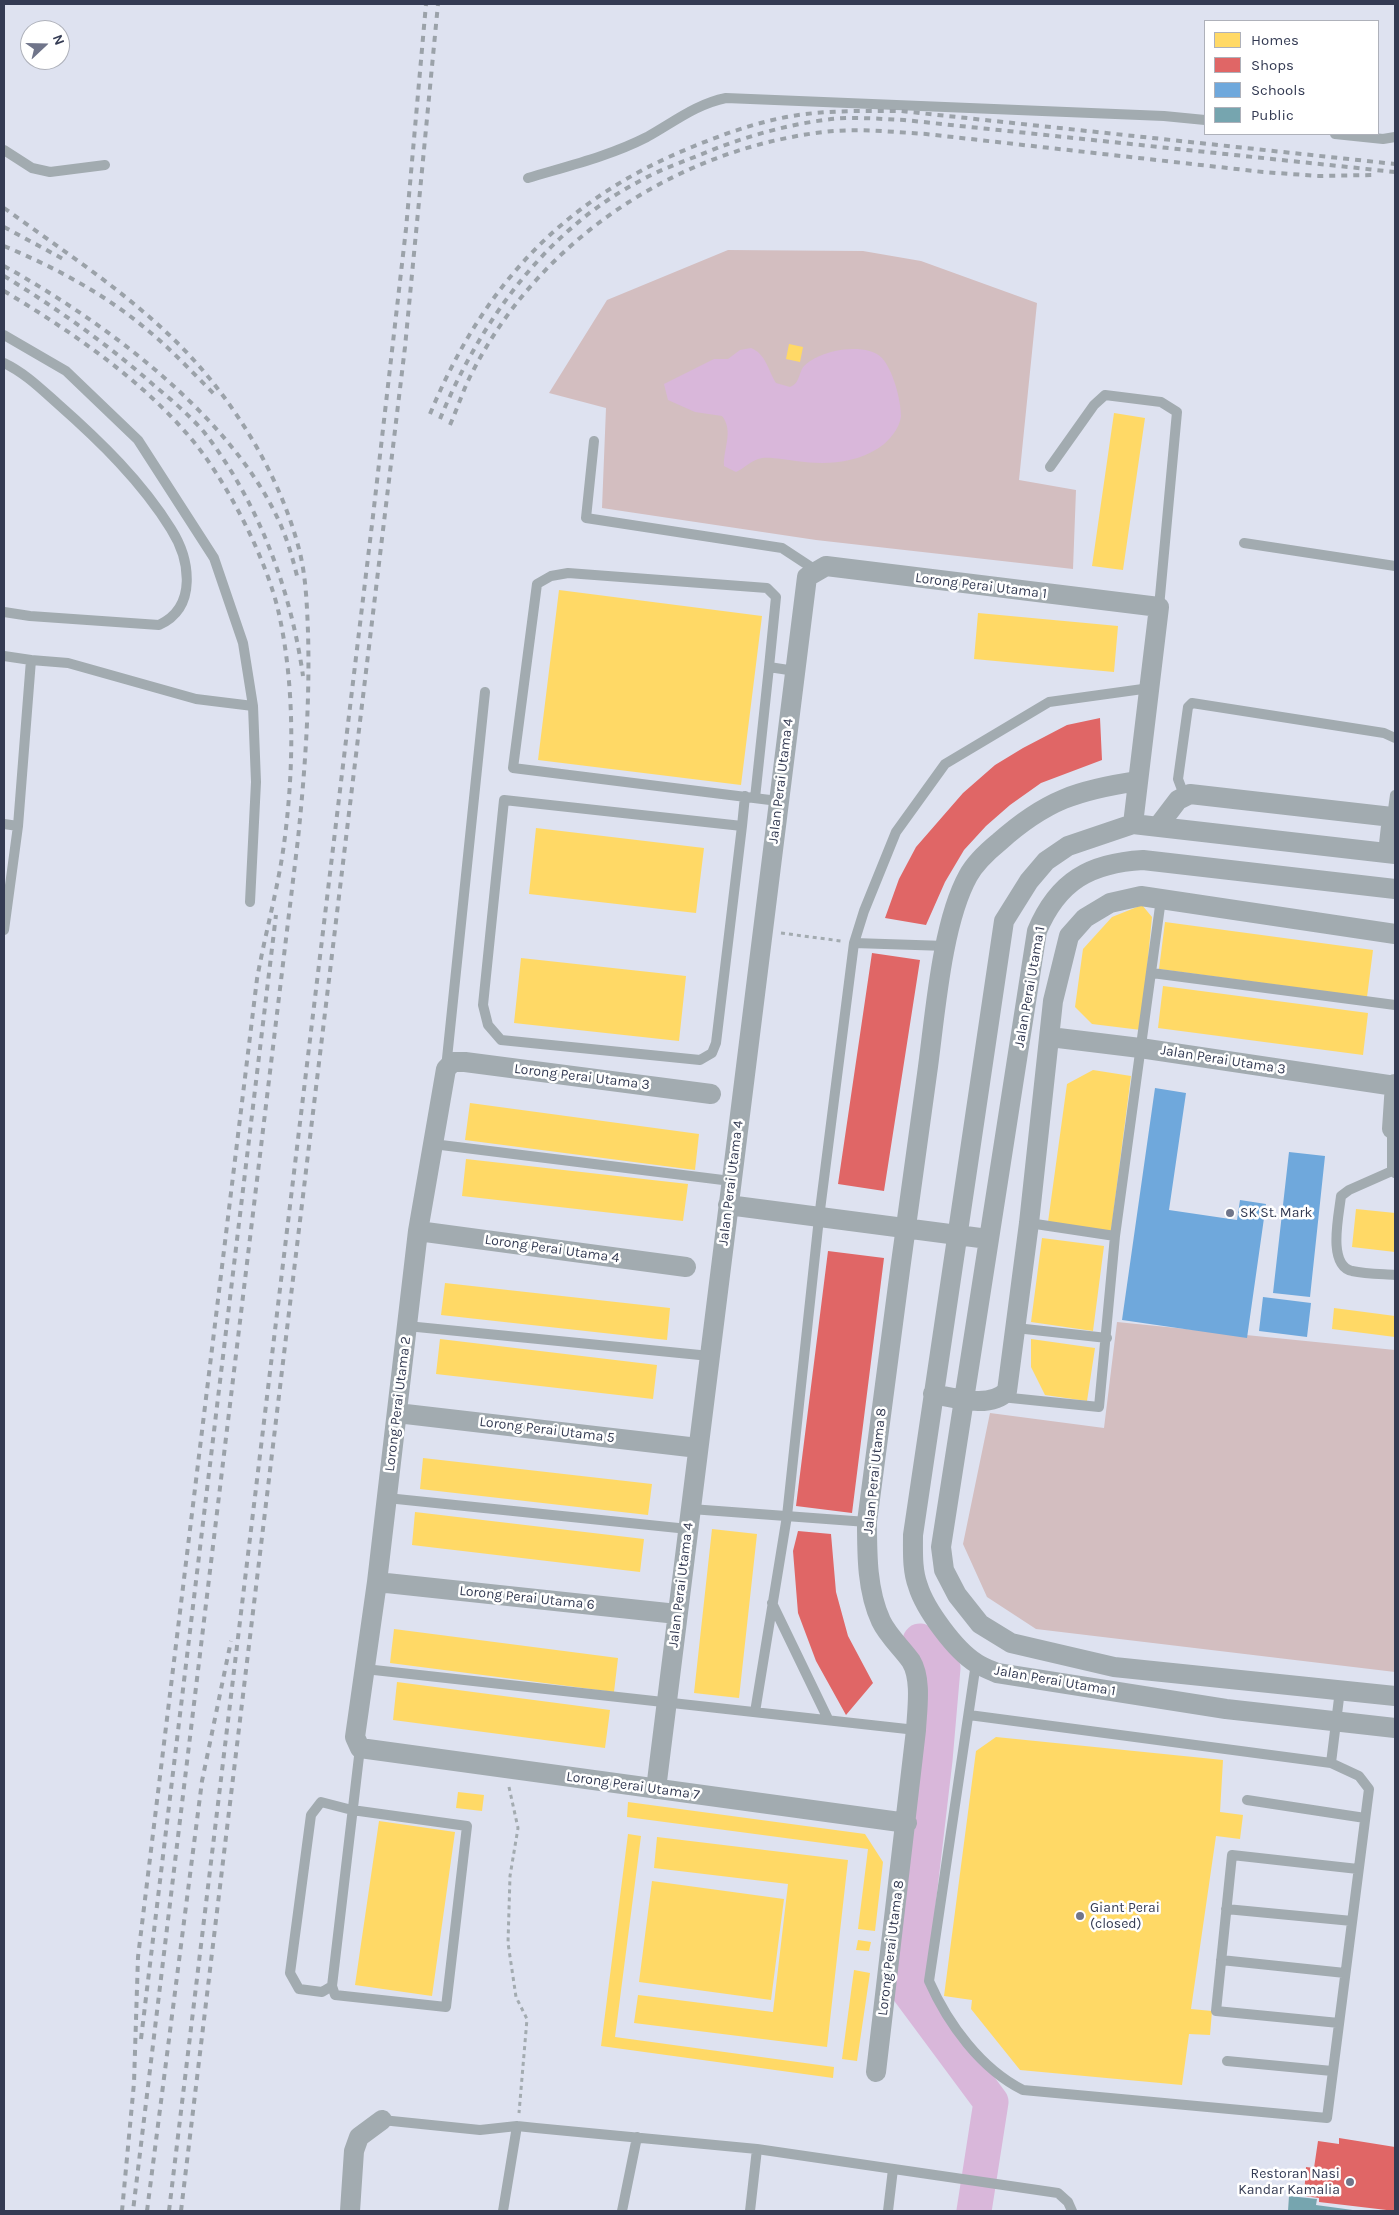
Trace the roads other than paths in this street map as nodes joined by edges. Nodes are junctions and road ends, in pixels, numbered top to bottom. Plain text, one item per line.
1 (1204, 120) edge
2 (1345, 135) edge
3 (1395, 137) edge
4 (4, 150) edge
5 (104, 165) dead end
6 (528, 178) dead end
7 (4, 335) edge
8 (4, 363) edge
9 (594, 442) dead end
10 (1050, 467) dead end
11 (1244, 543) dead end
12 (1395, 566) edge
13 (812, 574) junction
14 (1159, 608) junction
15 (4, 612) edge
16 (4, 656) edge
17 (31, 660) junction
18 (769, 667) junction
19 (795, 671) junction
20 (1150, 688) junction
21 (485, 692) dead end
22 (253, 706) junction
23 (1395, 738) edge
24 (1138, 781) junction
25 (1184, 796) junction
26 (1395, 796) edge
27 (750, 797) junction
28 (778, 801) junction
29 (1392, 816) junction
30 (4, 824) edge
31 (1133, 824) junction
32 (1160, 825) junction
33 (18, 826) junction
34 (742, 826) junction
35 (1391, 853) edge
36 (1395, 888) edge
37 (1161, 900) junction
38 (250, 902) dead end
39 (4, 930) edge
40 (1395, 934) edge
41 (854, 943) junction
42 (946, 946) junction
43 (1152, 973) junction
44 (1395, 1006) edge
45 (1050, 1037) junction
46 (1140, 1048) junction
47 (450, 1065) junction
48 (1395, 1085) edge
49 (711, 1094) dead end
50 (1392, 1129) joint
51 (433, 1144) junction
52 (1394, 1172) edge
53 (731, 1181) junction
54 (728, 1205) junction
55 (819, 1218) junction
56 (1029, 1223) junction
57 (905, 1227) junction
58 (418, 1231) junction
59 (957, 1234) junction
60 (1115, 1236) junction
61 (988, 1239) junction
62 (686, 1267) dead end
63 (1395, 1275) edge
64 (407, 1326) junction
65 (1016, 1328) junction
66 (1107, 1338) junction
67 (710, 1356) junction
68 (934, 1394) junction
69 (1001, 1397) junction
70 (965, 1399) junction
71 (397, 1413) junction
72 (698, 1448) junction
73 (387, 1498) junction
74 (691, 1509) junction
75 (787, 1516) junction
76 (867, 1522) junction
77 (688, 1529) junction
78 (377, 1582) junction
79 (772, 1603) junction
80 (678, 1614) junction
81 (976, 1663) junction
82 (364, 1669) junction
83 (1340, 1690) junction
84 (1395, 1696) edge
85 (667, 1703) junction
86 (755, 1712) junction
87 (969, 1714) junction
88 (828, 1719) junction
89 (1337, 1720) junction
90 (1395, 1728) edge
91 (916, 1730) junction
92 (360, 1748) junction
93 (1331, 1763) junction
94 (656, 1789) junction
95 (1247, 1800) dead end
96 (352, 1810) junction
97 (1365, 1818) junction
98 (907, 1823) junction
99 (1358, 1869) junction
100 (1226, 1909) junction
101 (1352, 1921) junction
102 (1221, 1960) junction
103 (1345, 1974) junction
104 (332, 1986) junction
105 (1339, 2023) junction
106 (1227, 2061) dead end
107 (1332, 2071) junction
108 (876, 2072) dead end
109 (382, 2120) joint
110 (518, 2126) junction
111 (638, 2137) junction
112 (757, 2149) junction
113 (893, 2169) junction
114 (350, 2211) edge
115 (503, 2211) edge
116 (622, 2211) edge
117 (750, 2211) edge
118 (888, 2211) edge
119 (1072, 2211) edge

1 - 6 lane
2 - 3 lane
4 - 5 lane
7 - 22 lane
8 - 15 lane
9 - 13 lane
10 - 14 lane
11 - 12 lane
13 - 14 street, Lorong Perai Utama 1
13 - 19 street, Jalan Perai Utama 4
14 - 20 street
16 - 17 lane
17 - 22 lane
17 - 33 lane
18 - 19 lane
18 - 27 lane
18 - 27 lane
19 - 28 street, Jalan Perai Utama 4
20 - 24 street
20 - 41 lane
21 - 47 lane
22 - 38 lane
23 - 25 lane
24 - 31 street
24 - 42 street
25 - 29 street
25 - 32 street
26 - 29 lane
27 - 28 lane
27 - 34 lane
28 - 53 street, Jalan Perai Utama 4
29 - 35 street
30 - 33 lane
31 - 32 street, Jalan Perai Utama 1
31 - 59 street, Jalan Perai Utama 1
32 - 35 street, Jalan Perai Utama 1
33 - 39 lane
34 - 34 lane
36 - 61 street, Jalan Perai Utama 1
37 - 40 street, Jalan Perai Utama 1
37 - 43 lane
37 - 45 street, Jalan Perai Utama 1
41 - 42 lane
41 - 55 lane
42 - 57 street
43 - 44 lane
43 - 46 lane
45 - 46 street, Jalan Perai Utama 3
45 - 56 street, Jalan Perai Utama 1
46 - 48 street, Jalan Perai Utama 3
46 - 60 lane
47 - 49 street, Lorong Perai Utama 3
47 - 51 street, Lorong Perai Utama 2
48 - 50 street
50 - 52 lane
51 - 53 lane
51 - 58 street, Lorong Perai Utama 2
52 - 63 lane
53 - 54 street, Jalan Perai Utama 4
54 - 55 street
54 - 67 street, Jalan Perai Utama 4
55 - 57 street
55 - 75 lane
56 - 60 lane
56 - 65 street, Jalan Perai Utama 1
57 - 59 street
57 - 76 street, Jalan Perai Utama 8
58 - 62 street, Lorong Perai Utama 4
58 - 64 street, Lorong Perai Utama 2
59 - 61 street
59 - 68 street, Jalan Perai Utama 1
60 - 66 lane
61 - 70 street, Jalan Perai Utama 1
64 - 67 lane
64 - 71 street, Lorong Perai Utama 2
65 - 66 lane
65 - 69 street, Jalan Perai Utama 1
66 - 69 lane
67 - 72 street, Jalan Perai Utama 4
68 - 70 street
68 - 81 street, Jalan Perai Utama 1
69 - 70 street
70 - 83 street, Jalan Perai Utama 1
71 - 72 street, Lorong Perai Utama 5
71 - 73 street, Lorong Perai Utama 2
72 - 74 street, Jalan Perai Utama 4
73 - 77 lane
73 - 78 street, Lorong Perai Utama 2
74 - 75 lane
74 - 77 street, Jalan Perai Utama 4
75 - 76 lane
75 - 79 lane
76 - 91 street, Jalan Perai Utama 8
77 - 80 street, Jalan Perai Utama 4
78 - 80 street, Lorong Perai Utama 6
78 - 82 street, Lorong Perai Utama 2
79 - 86 lane
79 - 88 lane
80 - 85 street, Jalan Perai Utama 4
81 - 87 lane
81 - 89 street, Jalan Perai Utama 1
82 - 85 lane
82 - 92 street, Lorong Perai Utama 2
83 - 84 street, Jalan Perai Utama 1
83 - 89 lane
85 - 86 lane
85 - 94 street, Jalan Perai Utama 4
86 - 88 lane
87 - 93 lane
87 - 107 lane
88 - 91 lane
89 - 90 street, Jalan Perai Utama 1
89 - 93 lane
91 - 98 street, Jalan Perai Utama 8
92 - 94 street, Lorong Perai Utama 7
92 - 96 lane
93 - 97 lane
94 - 98 street, Lorong Perai Utama 7
95 - 97 lane
96 - 104 lane
96 - 104 lane
96 - 104 lane
97 - 99 lane
98 - 108 street, Lorong Perai Utama 8
99 - 100 lane
99 - 101 lane
100 - 101 lane
100 - 102 lane
101 - 103 lane
102 - 103 lane
102 - 105 lane
103 - 105 lane
105 - 107 lane
106 - 107 lane
109 - 110 lane
109 - 114 street
110 - 111 lane
110 - 115 lane
111 - 112 lane
111 - 116 lane
112 - 113 lane
112 - 117 lane
113 - 118 lane
113 - 119 lane

